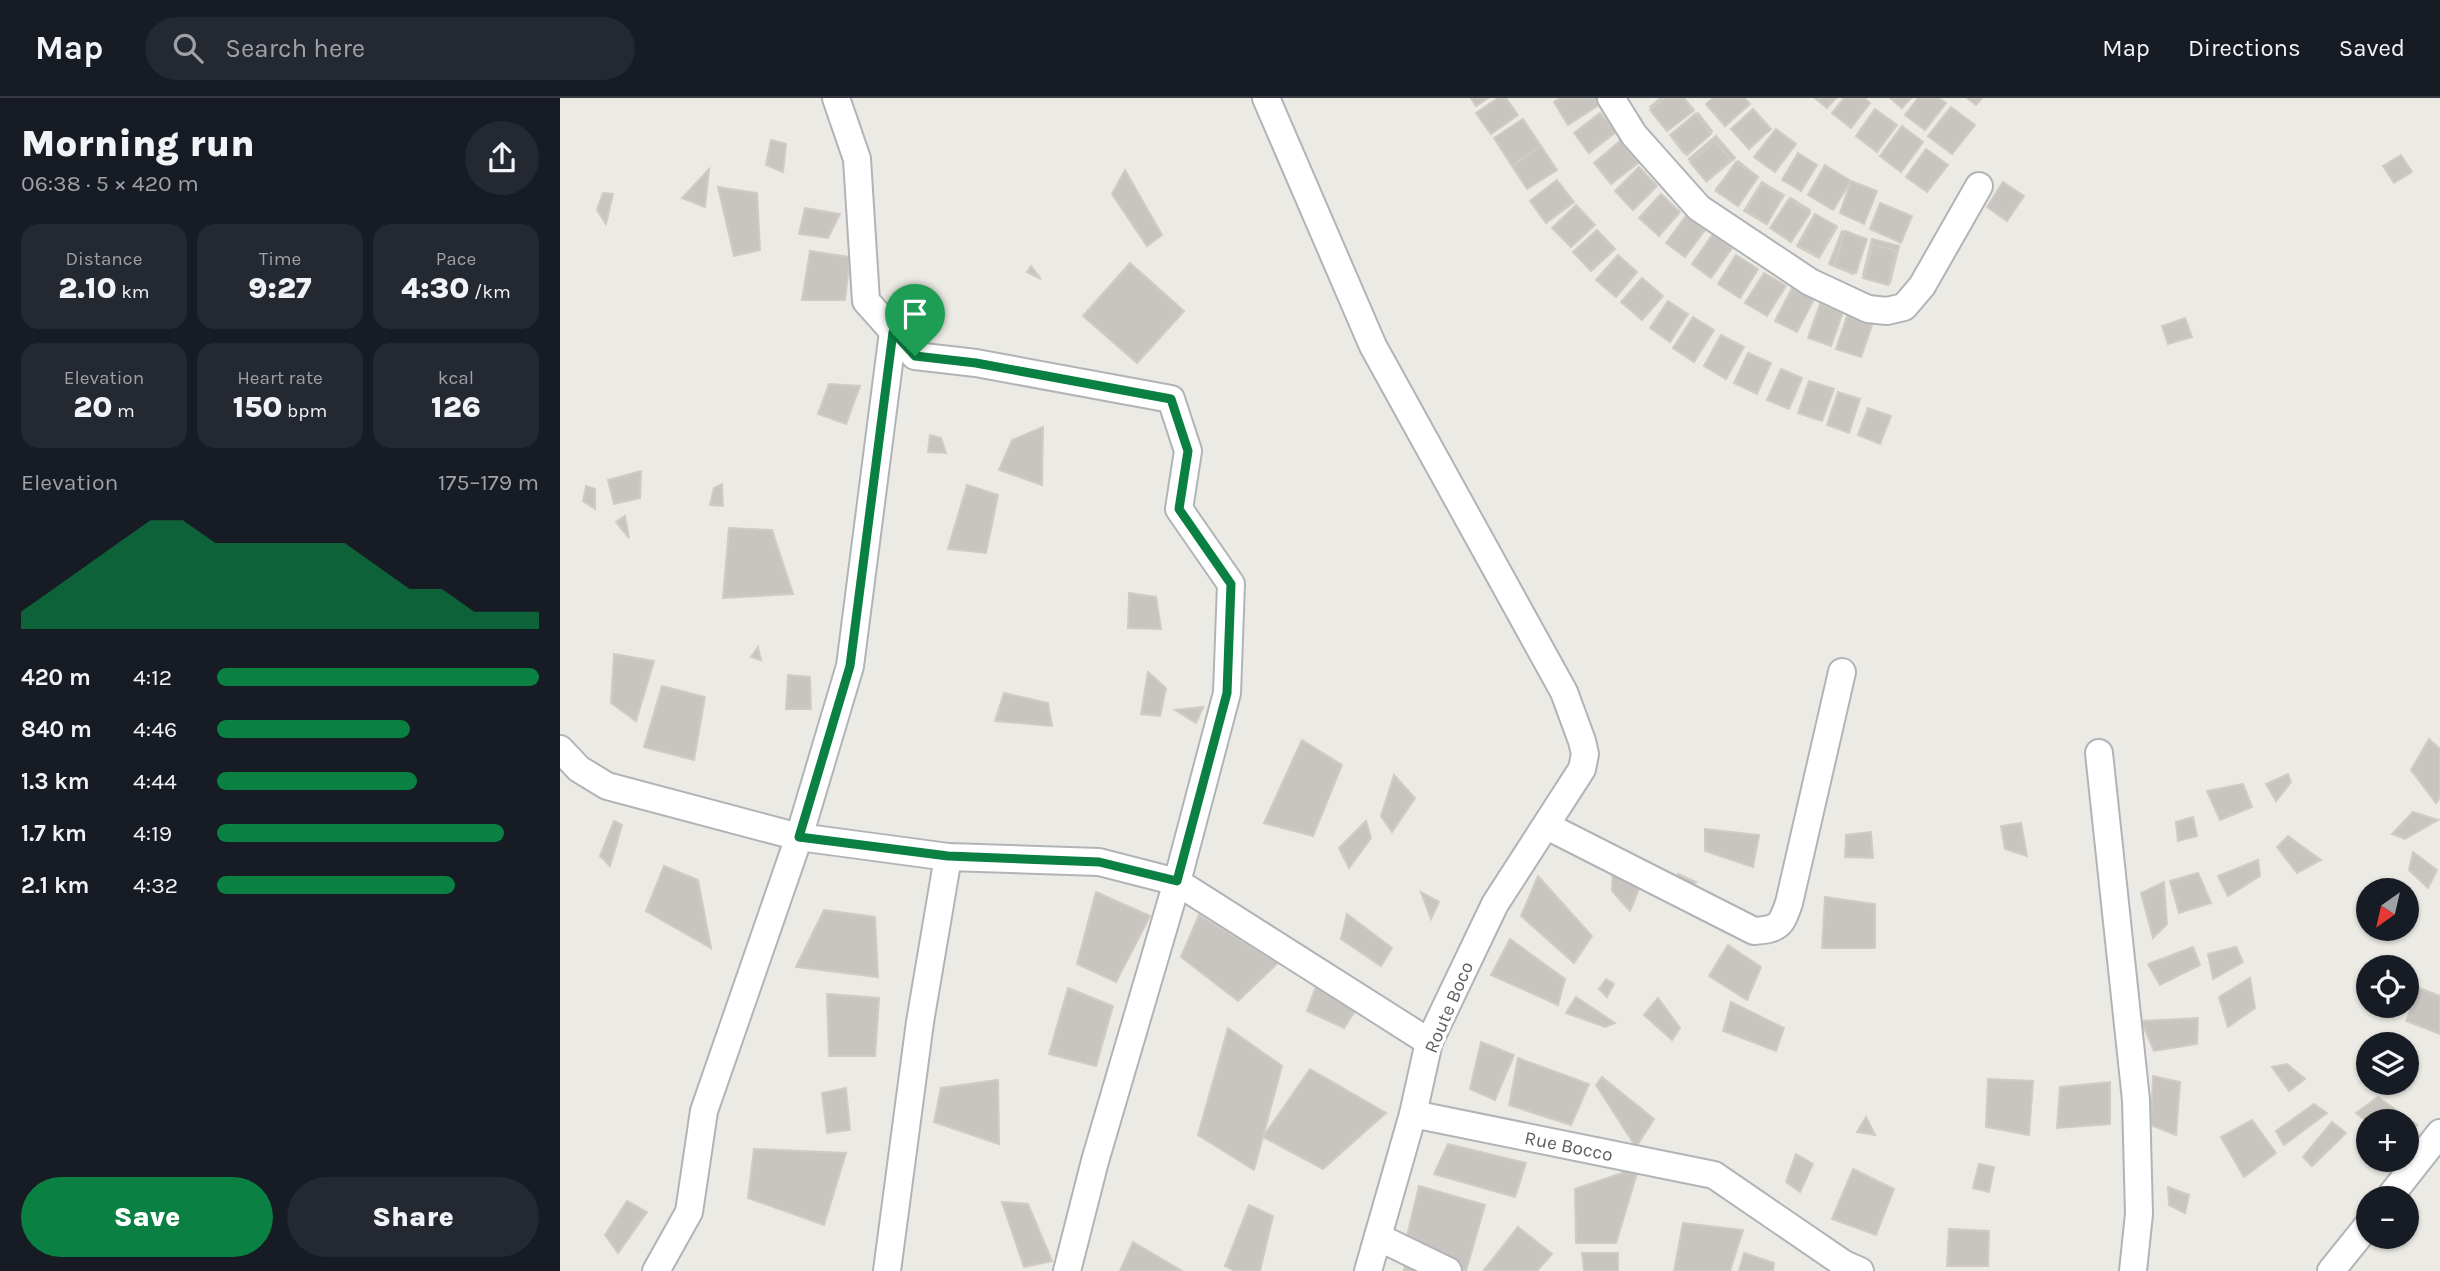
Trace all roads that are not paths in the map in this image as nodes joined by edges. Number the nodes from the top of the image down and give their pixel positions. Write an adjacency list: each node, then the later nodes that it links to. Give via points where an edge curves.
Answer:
1 (836, 98): 5 (street, via 857,159 866,300)
2 (1266, 98): 9 (street, Route Boco, via 1373,346 1564,692 1585,754 1576,783)
3 (1611, 98): 4 (street, via 1634,135 1699,208 1810,282 1868,309 1904,307 1922,286)
4 (1979, 186)
5 (893, 332): 10 (street, via 850,666); 12 (street, via 915,356 1171,399 1188,451 1179,509 1231,584 1227,693)
6 (1842, 672): 9 (street, via 1789,903 1783,921 1773,929 1754,931)
7 (560, 749): 10 (street, via 579,769 607,786)
8 (2099, 753): 25 (street, via 2136,1100 2139,1214)
9 (1547, 825): 13 (street, Route Boco, via 1494,905)
10 (799, 837): 11 (street); 19 (street, via 704,1111 689,1212)
11 (948, 856): 12 (street, via 1099,862); 20 (street, via 920,1022)
12 (1177, 881): 13 (street); 21 (street)
13 (1429, 1042): 14 (street, Route Boco)
14 (1413, 1114): 17 (street); 24 (street, Rue Bocco, via 1714,1175)
15 (2440, 1133): 16 (street)
16 (2398, 1186)
17 (1378, 1237): 22 (street); 23 (street)
18 (2356, 1240): 26 (street)
19 (656, 1271)
20 (887, 1271)
21 (1067, 1271)
22 (1368, 1271)
23 (1448, 1271)
24 (1860, 1271)
25 (2133, 1271)
26 (2331, 1271)

